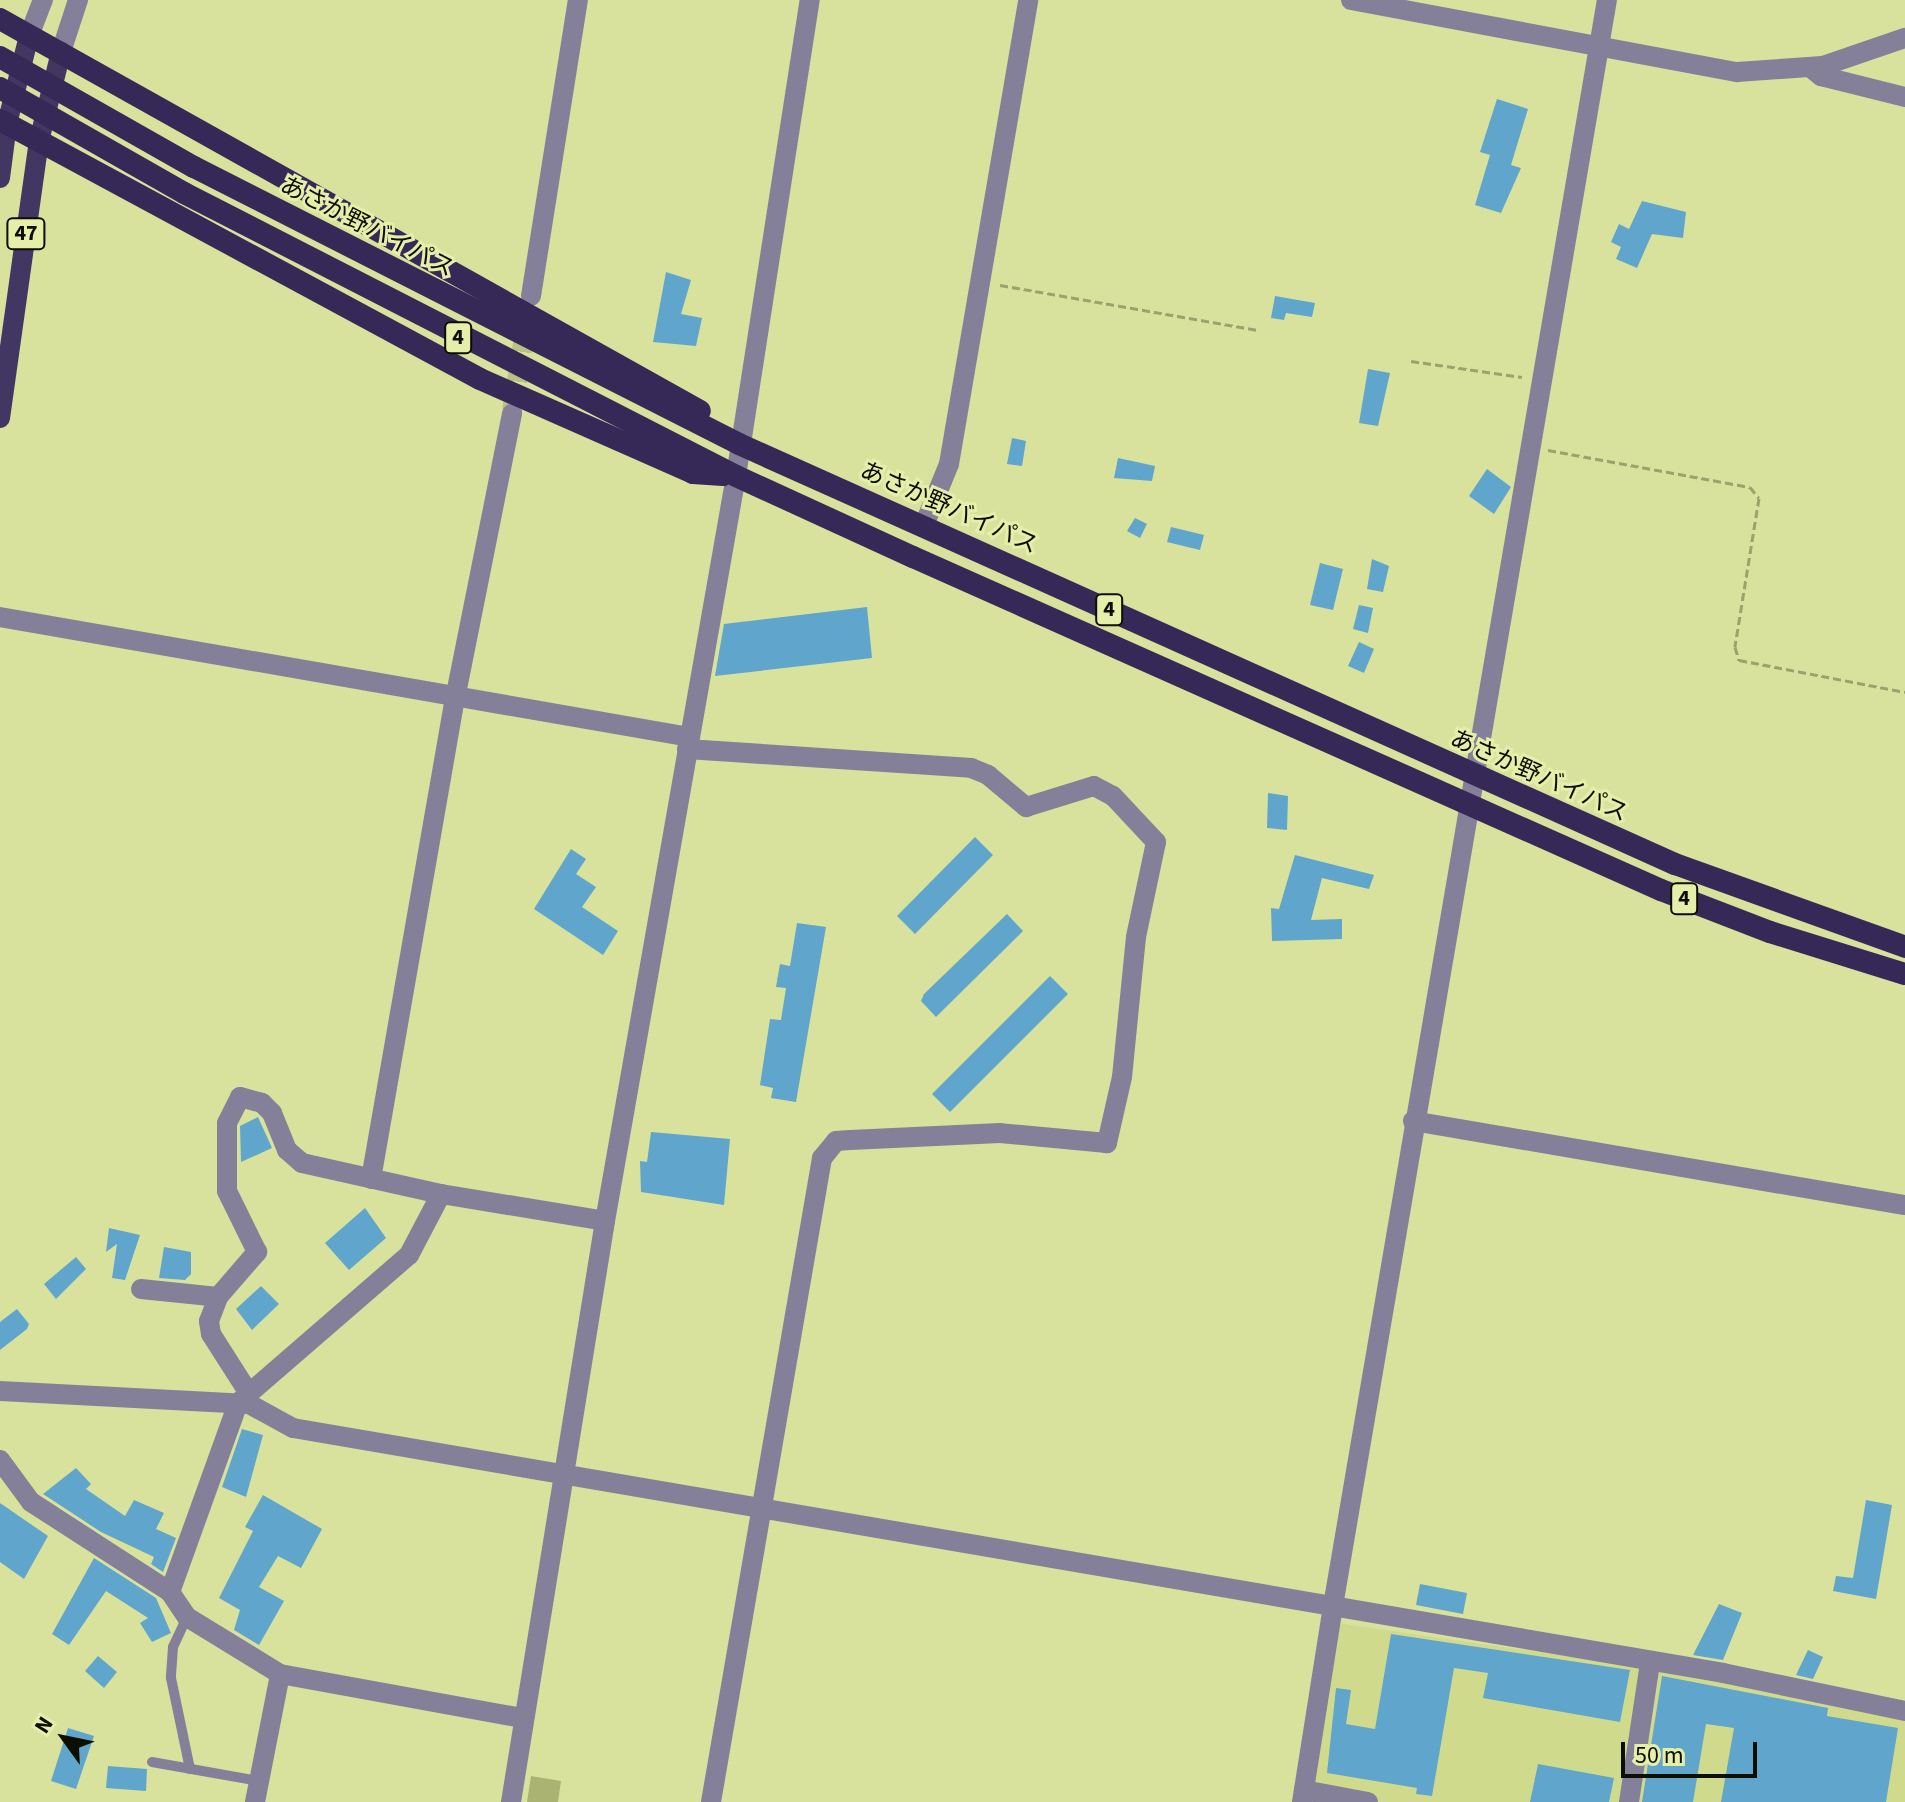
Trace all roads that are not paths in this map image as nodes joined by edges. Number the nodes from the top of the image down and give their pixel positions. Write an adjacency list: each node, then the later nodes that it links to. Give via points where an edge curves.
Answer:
1 (43, 0): 9 (street)
2 (78, 0): 12 (street)
3 (578, 0): 20 (street)
4 (810, 0): 23 (street)
5 (1028, 0): 25 (street, via 949,464)
6 (1351, 0): 11 (street)
7 (1607, 0): 11 (street)
8 (0, 19): 9 (highway)
9 (29, 36): 12 (highway); 17 (main road)
10 (1905, 38): 14 (street)
11 (1599, 46): 14 (street, via 1737,72); 29 (street)
12 (61, 52): 18 (main road, 47); 20 (highway)
13 (0, 57): 23 (highway, あさか野バイパス / 4, bridge, via 194,167)
14 (1811, 68): 16 (street, via 1821,76)
15 (0, 88): 24 (highway, 4, bridge, via 184,193)
16 (1905, 97)
17 (3, 122): 18 (highway); 19 (main road)
18 (39, 141): 22 (main road, 47); 24 (highway, via 480,379 693,473)
19 (0, 178)
20 (531, 306): 23 (highway, 4, via 692,404)
21 (512, 414): 27 (street)
22 (0, 418)
23 (739, 444): 24 (street); 25 (highway, あさか野バイパス / 4)
24 (736, 476): 28 (street); 30 (highway, 4)
25 (925, 523): 29 (highway, あさか野バイパス / 4)
26 (0, 617): 27 (street)
27 (456, 694): 28 (street); 34 (street)
28 (688, 743): 37 (street); 44 (street, via 966,767 988,775 1026,807 1094,786 1113,796 1156,842 1136,937 1122,1077 1107,1143 1000,1133 841,1141 826,1150)
29 (1478, 777): 30 (street); 31 (highway, あさか野バイパス / 4, via 1675,864)
30 (1471, 805): 32 (highway, 4, via 1661,890 1770,932); 33 (street)
31 (1905, 947)
32 (1905, 974)
33 (1413, 1121): 36 (street); 46 (street)
34 (371, 1179): 35 (street); 39 (street, via 297,1160 266,1107 236,1100 227,1123 227,1191 257,1252)
35 (441, 1194): 37 (street); 41 (street, via 409,1255)
36 (1905, 1205)
37 (605, 1221): 43 (street)
38 (141, 1289): 39 (street)
39 (218, 1297): 41 (street, via 211,1334)
40 (0, 1391): 41 (street)
41 (243, 1398): 43 (street, via 293,1428); 45 (street)
42 (0, 1460): 45 (street, via 31,1502)
43 (562, 1473): 44 (street); 51 (street)
44 (762, 1509): 46 (street); 58 (street)
45 (170, 1592): 47 (street)
46 (1333, 1606): 48 (street); 55 (street)
47 (187, 1617): 49 (street); 53 (lane, via 173,1647 171,1678)
48 (1650, 1663): 50 (street); 60 (street)
49 (280, 1674): 51 (street); 54 (street)
50 (1905, 1711)
51 (523, 1718): 57 (street)
52 (152, 1762): 53 (lane)
53 (190, 1769): 54 (lane)
54 (259, 1781): 56 (street)
55 (1303, 1796): 59 (street)
56 (255, 1802)
57 (511, 1802)
58 (711, 1802)
59 (1368, 1802)
60 (1629, 1802)

